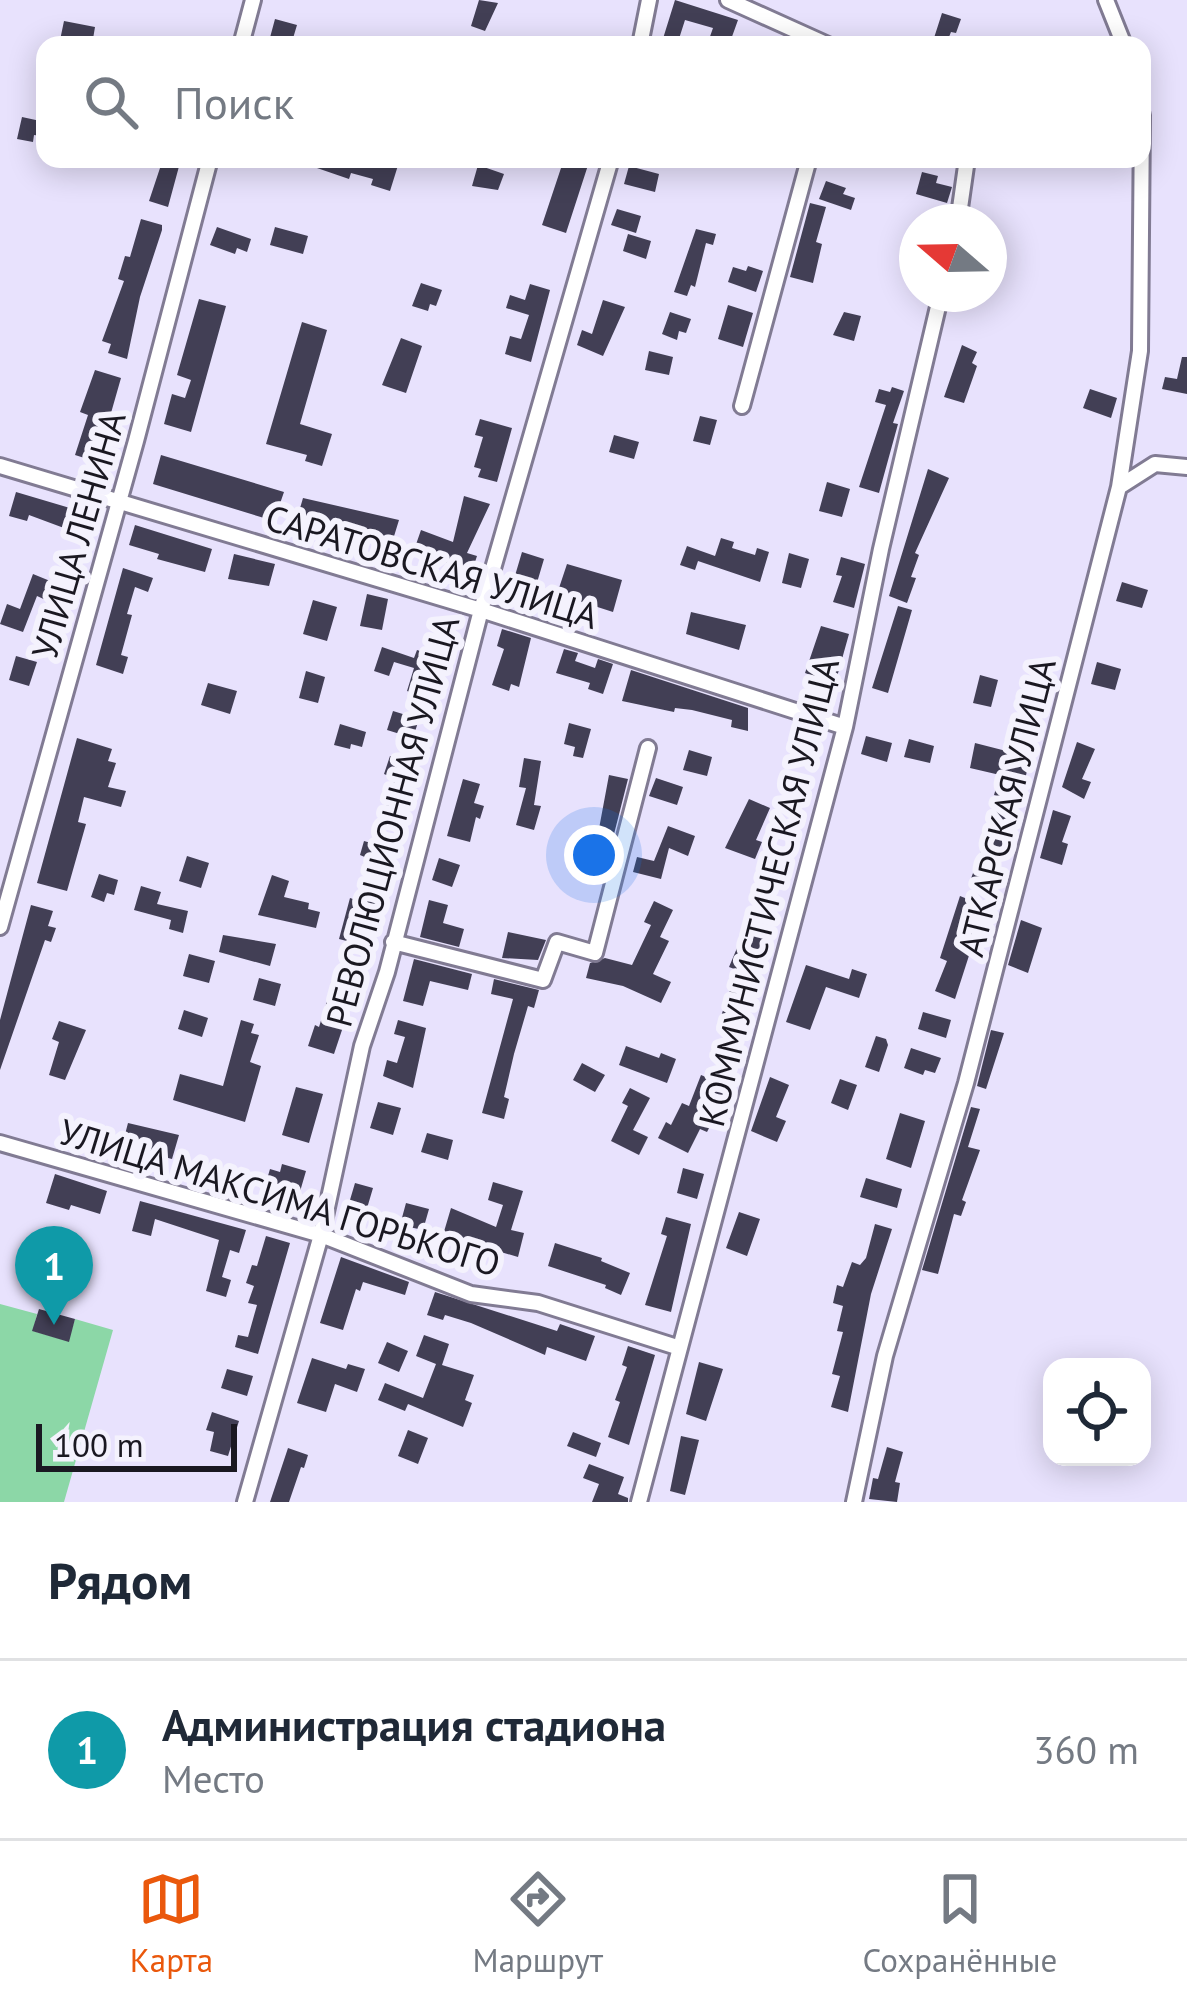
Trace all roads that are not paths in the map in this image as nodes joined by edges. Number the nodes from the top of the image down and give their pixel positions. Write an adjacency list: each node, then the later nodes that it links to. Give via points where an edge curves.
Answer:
1 (253, 0): 5 (street)
2 (649, 0): 6 (street)
3 (728, 0): 7 (street)
4 (1106, 0): 8 (street)
5 (243, 36)
6 (642, 36)
7 (808, 36)
8 (1120, 36)
9 (208, 168): 20 (street, УЛИЦА ЛЕНИНА)
10 (608, 168): 21 (street, РЕВОЛЮЦИОННАЯ УЛИЦА)
11 (806, 168): 16 (street)
12 (966, 168): 14 (street)
13 (1142, 168): 19 (street, АТКАРСКАЯ УЛИЦА, via 1140,351)
14 (961, 204)
15 (937, 312): 22 (street, КОММУНИСТИЧЕСКАЯ УЛИЦА)
16 (742, 406)
17 (0, 466): 20 (street, САРАТОВСКАЯ УЛИЦА)
18 (1187, 467): 19 (street, via 1155,464)
19 (1119, 487): 31 (street, АТКАРСКАЯ УЛИЦА)
20 (118, 504): 21 (street, САРАТОВСКАЯ УЛИЦА); 24 (street, УЛИЦА ЛЕНИНА)
21 (481, 610): 22 (street, САРАТОВСКАЯ УЛИЦА); 25 (street, РЕВОЛЮЦИОННАЯ УЛИЦА)
22 (845, 727): 28 (street, КОММУНИСТИЧЕСКАЯ УЛИЦА)
23 (648, 748): 25 (street, via 595,953 557,941 543,980)
24 (0, 927)
25 (393, 942): 27 (street, РЕВОЛЮЦИОННАЯ УЛИЦА)
26 (0, 1143): 27 (street, УЛИЦА МАКСИМА ГОРЬКОГО)
27 (321, 1235): 28 (street, УЛИЦА МАКСИМА ГОРЬКОГО, via 471,1294 538,1303); 29 (street, РЕВОЛЮЦИОННАЯ УЛИЦА)
28 (680, 1348): 30 (street, КОММУНИСТИЧЕСКАЯ УЛИЦА)
29 (245, 1502)
30 (639, 1502)
31 (854, 1502)

